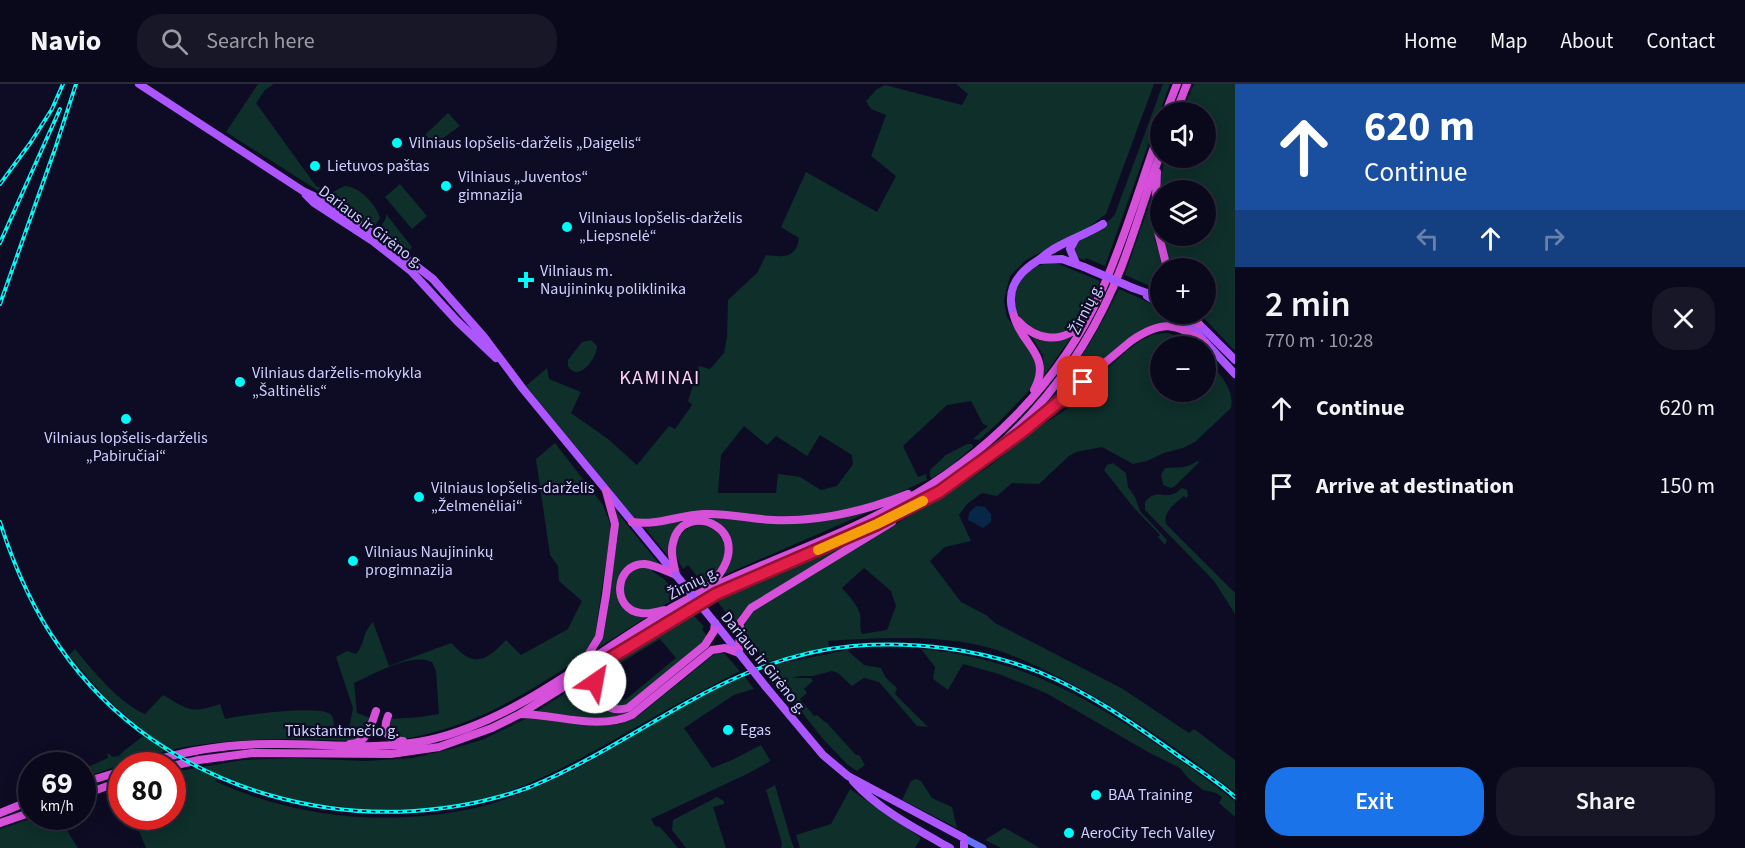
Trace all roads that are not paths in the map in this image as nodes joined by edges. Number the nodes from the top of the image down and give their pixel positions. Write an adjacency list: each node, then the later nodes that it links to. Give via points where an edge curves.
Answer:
1 (139, 84): 29 (main road, Dariaus ir Girėno g., via 371,232 424,272 484,337)
2 (1177, 84): 4 (highway)
3 (1187, 84): 5 (highway)
4 (1170, 102)
5 (1180, 102)
6 (1150, 158): 17 (highway, Žirnių g.)
7 (1155, 168): 27 (highway, Žirnių g., via 1121,268 1095,324 1057,383)
8 (1159, 168): 11 (highway, via 1155,220)
9 (1103, 224): 10 (main road)
10 (1076, 238): 12 (main road); 13 (main road, via 1070,249)
11 (1164, 258)
12 (1038, 261): 13 (main road, via 1056,258); 18 (main road, via 1014,283 1010,299)
13 (1076, 263): 14 (main road, bridge)
14 (1136, 289): 15 (main road); 16 (main road)
15 (1150, 294)
16 (1150, 298)
17 (1091, 312): 18 (highway, via 1069,334 1056,338 1035,335); 26 (highway, Žirnių g., via 1063,360)
18 (1014, 316): 26 (highway, via 1019,331 1036,351 1040,366 1038,383)
19 (1188, 324): 22 (main road)
20 (1199, 324): 24 (main road)
21 (1196, 336): 27 (highway, via 1178,327 1150,329)
22 (1199, 336)
23 (1216, 354): 25 (main road)
24 (1235, 360)
25 (1235, 374)
26 (1025, 404): 28 (highway, Žirnių g., via 983,446)
27 (993, 452): 30 (highway, Žirnių g., via 955,482)
28 (932, 484): 31 (highway, via 884,503 811,519 703,514 650,524); 33 (highway, Žirnių g., via 858,524)
29 (606, 491): 31 (main road, Dariaus ir Girėno g.); 38 (highway, via 615,524 602,628 588,655)
30 (918, 504): 36 (highway, via 751,608 740,624); 37 (highway, Žirnių g., via 716,594)
31 (632, 522): 32 (main road, Dariaus ir Girėno g.)
32 (676, 575): 33 (highway, via 672,549 677,533 697,521 714,524 726,537 728,555 723,570); 34 (highway, via 638,565 624,573 619,585 621,598 634,611); 35 (main road, Dariaus ir Girėno g., bridge)
33 (706, 590): 34 (highway, Žirnių g.)
34 (671, 609): 38 (highway, Žirnių g.)
35 (715, 624): 36 (main road, Dariaus ir Girėno g.); 37 (highway, via 705,645 628,708 609,708 596,693 596,676)
36 (739, 653): 40 (highway, via 724,648 712,650 639,711 617,721 598,723); 46 (main road, Dariaus ir Girėno g., bridge, via 823,755)
37 (607, 660): 40 (highway, Žirnių g.)
38 (567, 675): 42 (highway, Tūkstantmečio g., via 487,721)
39 (376, 711): 43 (highway, via 363,740)
40 (520, 714): 45 (highway, Tūkstantmečio g., via 465,739 414,752 252,753)
41 (388, 716): 42 (highway, via 385,730 393,740)
42 (431, 740): 43 (highway, Tūkstantmečio g., via 391,746)
43 (330, 746): 44 (highway, Tūkstantmečio g., via 228,746)
44 (186, 753)
45 (186, 763)
46 (848, 776): 53 (main road, Dariaus ir Girėno g.); 54 (main road, via 864,794)
47 (18, 803): 48 (highway)
48 (0, 806)
49 (18, 806): 50 (highway)
50 (0, 813)
51 (18, 817): 52 (highway)
52 (0, 823)
53 (963, 838): 55 (main road); 56 (main road, Dariaus ir Girėno g.)
54 (950, 848)
55 (964, 848)
56 (983, 848)

